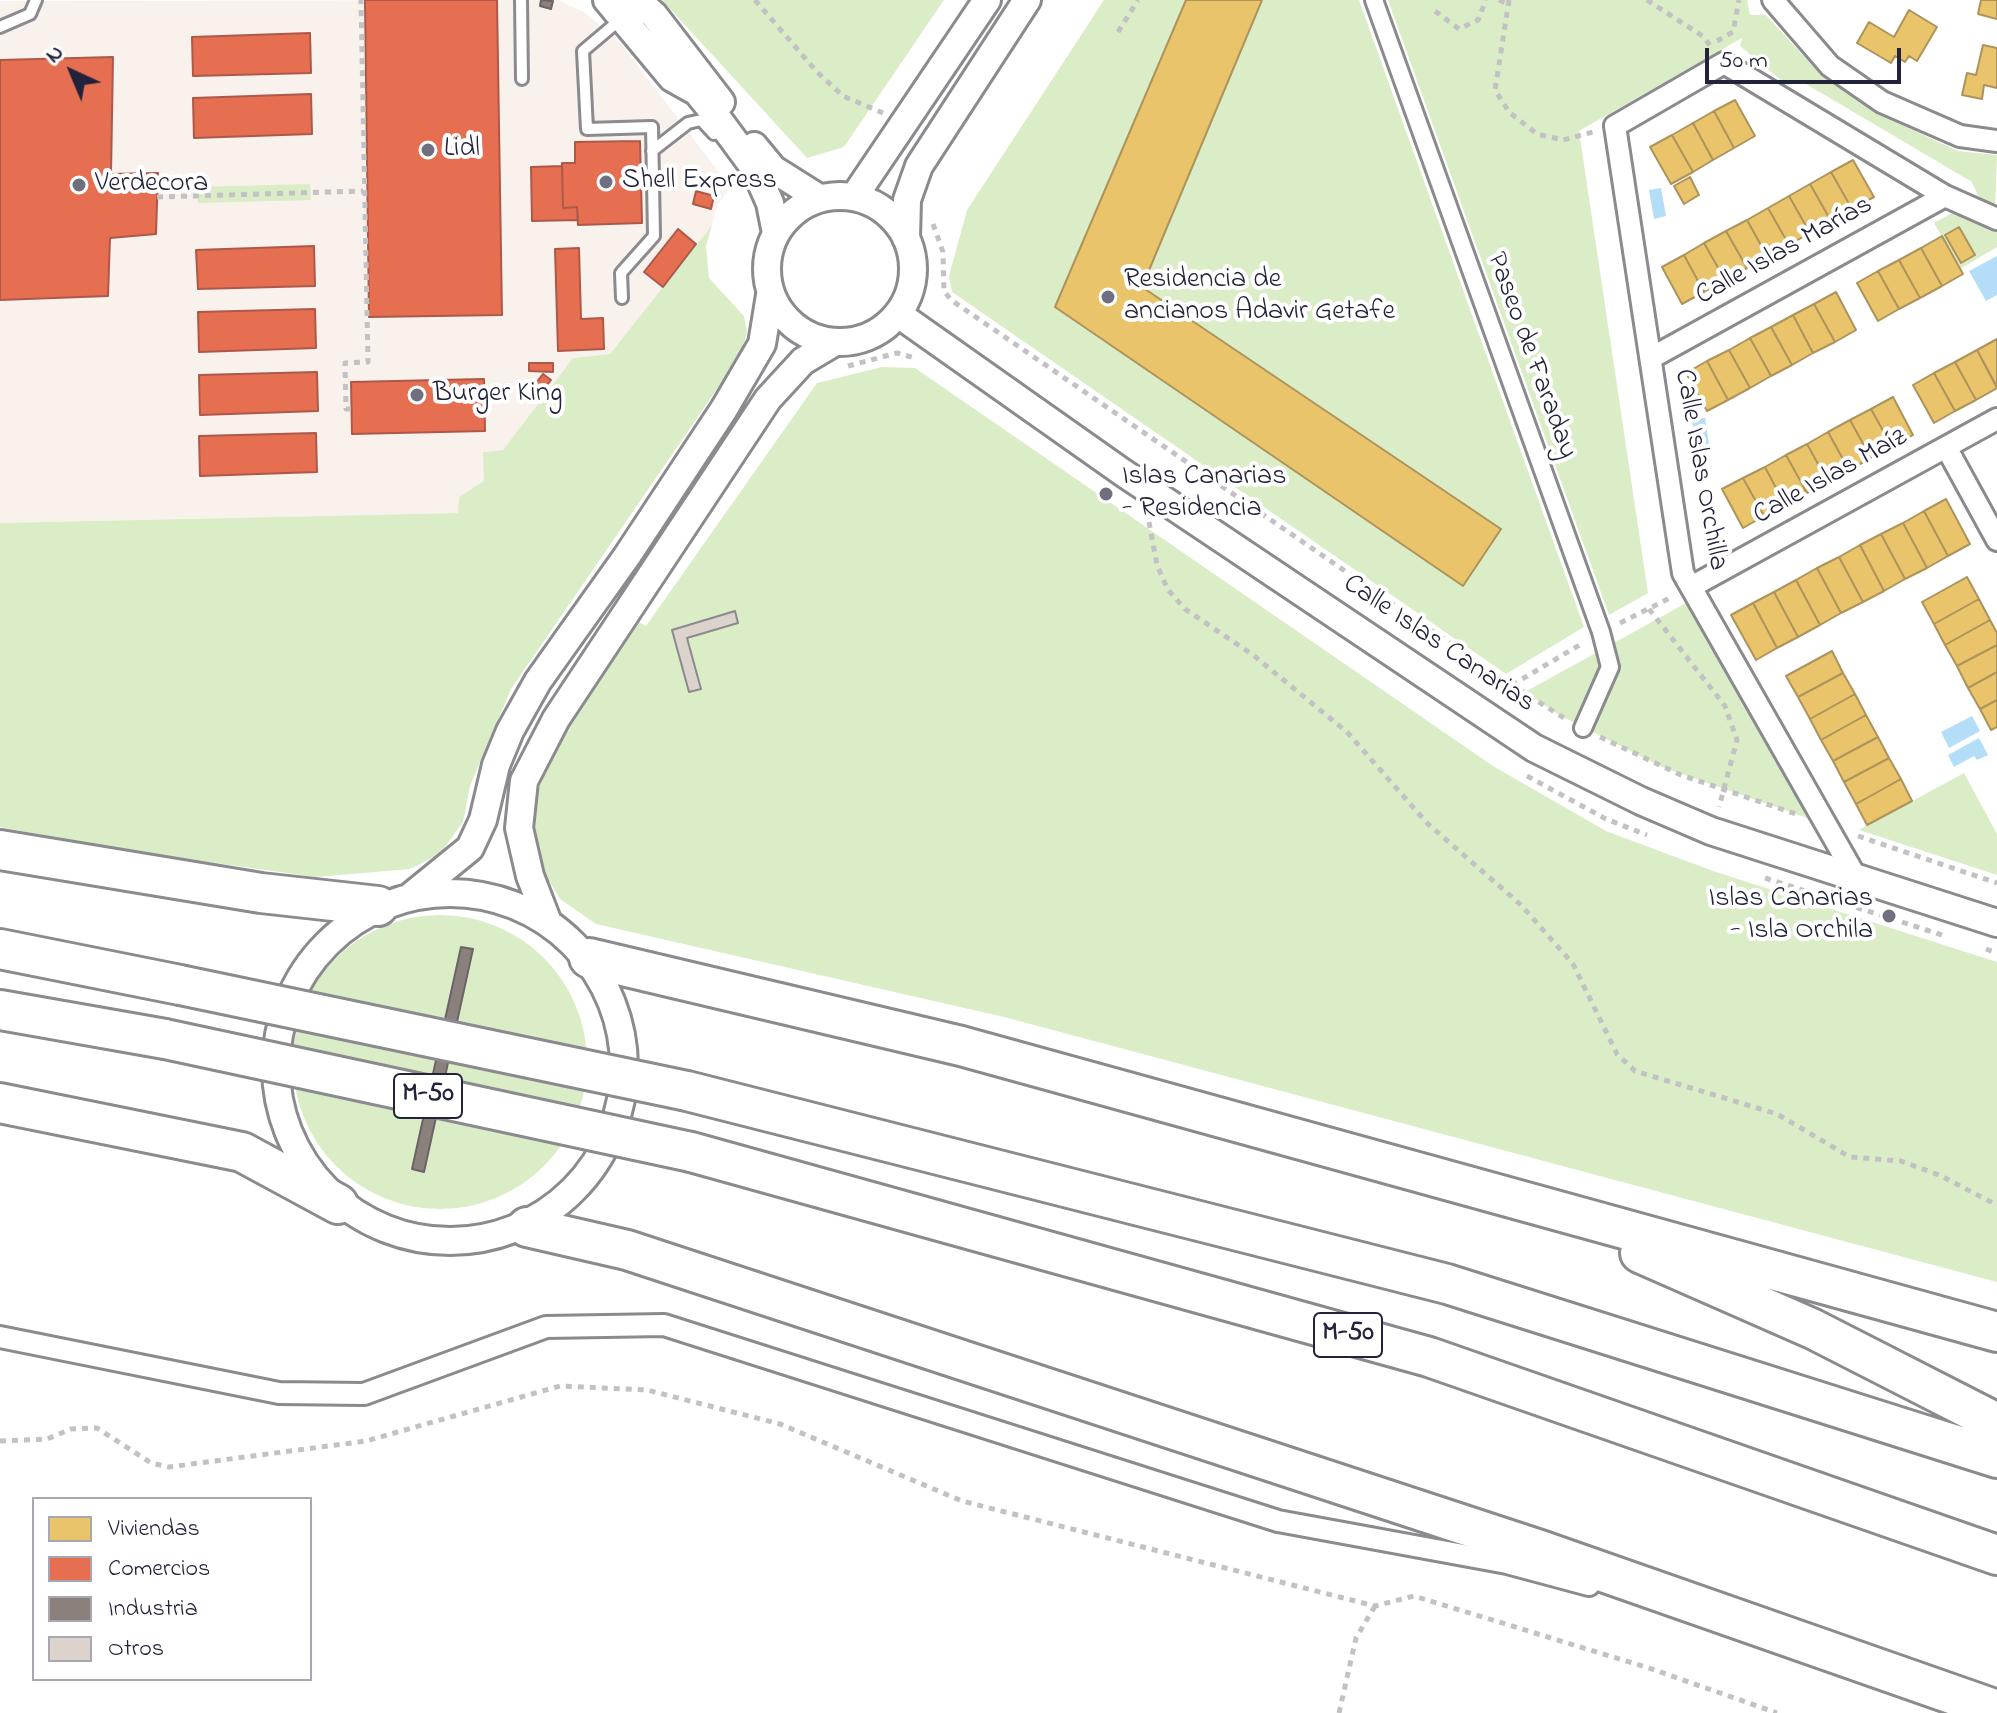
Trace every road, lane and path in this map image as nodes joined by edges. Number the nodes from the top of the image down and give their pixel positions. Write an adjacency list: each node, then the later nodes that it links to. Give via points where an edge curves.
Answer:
1 (36, 0): 17 (lane, via 30,14)
2 (361, 0): 26 (path)
3 (521, 0): 21 (lane)
4 (755, 0): 22 (path, via 843,96)
5 (987, 0): 22 (street)
6 (1027, 0): 33 (street, via 919,166 907,200)
7 (1138, 0): 18 (path)
8 (1374, 0): 48 (street, Paseo de Faraday, via 1601,632 1610,667)
9 (1486, 0): 16 (path, via 1478,20 1459,29)
10 (1499, 0): 14 (path)
11 (1647, 0): 19 (path)
12 (1739, 0): 19 (path, via 1733,32)
13 (1773, 0): 24 (street, via 1830,66 1882,102 1960,136)
14 (1508, 2): 23 (path, via 1495,90 1509,112 1537,134 1563,140)
15 (623, 6): 25 (lane, via 583,51 587,129 652,127); 30 (street, via 654,15 773,169); 34 (street, via 672,78 697,92 755,169 770,203)
16 (1435, 11)
17 (0, 27)
18 (1118, 32)
19 (1709, 45): 20 (path)
20 (1724, 63): 23 (street); 27 (street)
21 (522, 79)
22 (903, 126): 29 (street)
23 (1615, 126): 39 (street, Calle Islas Orchilla)
24 (1997, 141)
25 (652, 151): 34 (lane, via 688,123 701,120 753,189); 36 (lane, via 654,236 621,273)
26 (363, 191): 28 (path); 41 (path, via 368,362 345,363 346,409)
27 (1945, 196): 32 (street); 39 (street, Calle Islas Marías)
28 (157, 197)
29 (854, 197): 30 (street); 33 (street, via 894,219)
30 (819, 198): 34 (street, via 780,226)
31 (930, 218): 48 (path, via 943,252 944,291 951,300 1489,670)
32 (1997, 219)
33 (906, 238): 37 (street, via 912,277)
34 (773, 240): 35 (street, via 766,272)
35 (770, 295): 38 (street, via 781,314); 58 (street, via 762,344 724,409 538,681 510,731 470,848)
36 (622, 298)
37 (898, 314): 38 (street); 52 (street, Calle Islas Canarias, via 1122,472 1534,748)
38 (835, 356): 40 (path, via 897,353); 59 (street, via 803,361 768,399 556,719 524,781 519,828)
39 (1651, 358): 46 (street, Calle Islas Orchilla, via 1683,573)
40 (921, 360)
41 (351, 409)
42 (1997, 419): 43 (street, Calle Islas Maíz)
43 (1946, 447): 45 (street); 46 (street, Calle Islas Maíz)
44 (1161, 529): 70 (path, via 1148,521 1168,590 1185,609 1253,655 1347,732 1416,812 1521,905 1573,964 1617,1054 1635,1071 1777,1114 1850,1157 1901,1161)
45 (1997, 540)
46 (1691, 587): 51 (street, Calle Islas Orchilla)
47 (1649, 609): 50 (path, via 1725,706 1737,740)
48 (1583, 728): 50 (path, via 1671,771)
49 (1517, 769): 53 (path, via 1606,819)
50 (1726, 790): 51 (path); 52 (path)
51 (1826, 825): 56 (street, Calle Islas Orchilla); 57 (path)
52 (1711, 831): 56 (street, Calle Islas Canarias)
53 (1661, 840)
54 (0, 850): 58 (highway, via 261,893)
55 (1760, 876): 61 (path)
56 (1857, 879): 60 (street, Calle Islas Canarias)
57 (1997, 883)
58 (394, 901): 59 (street, via 455,892 501,899); 69 (street, via 326,944 293,991 276,1045 280,1112 299,1157)
59 (547, 920): 65 (street)
60 (1997, 923)
61 (1950, 938)
62 (1980, 947): 64 (path)
63 (0, 949): 76 (highway, M-50, bridge, via 687,1091 1447,1284)
64 (1997, 953)
65 (589, 958): 68 (highway, via 961,1046); 71 (street, via 623,1030 621,1113 593,1172)
66 (0, 1010): 77 (highway, M-50, bridge, via 165,1039 691,1152 1429,1357)
67 (0, 1103): 69 (highway, via 242,1152)
68 (1471, 1185): 72 (highway); 74 (highway, via 1813,1329)
69 (338, 1204): 71 (street, via 398,1236 468,1243)
70 (1997, 1205)
71 (527, 1227): 78 (highway, via 627,1250)
72 (1997, 1332)
73 (0, 1337): 78 (street, via 279,1393 364,1394 546,1327 664,1325 1278,1521 1507,1563 1625,1595)
74 (1997, 1423)
75 (0, 1441): 79 (path, via 47,1439 71,1429 97,1428 151,1463 169,1467 366,1441 560,1386 647,1390 780,1424 962,1501)
76 (1997, 1458)
77 (1997, 1555)
78 (1695, 1604): 80 (highway)
79 (1375, 1606): 81 (path, via 1356,1638); 82 (path, via 1414,1596)
80 (1997, 1710)
81 (1339, 1713)
82 (1777, 1713)

